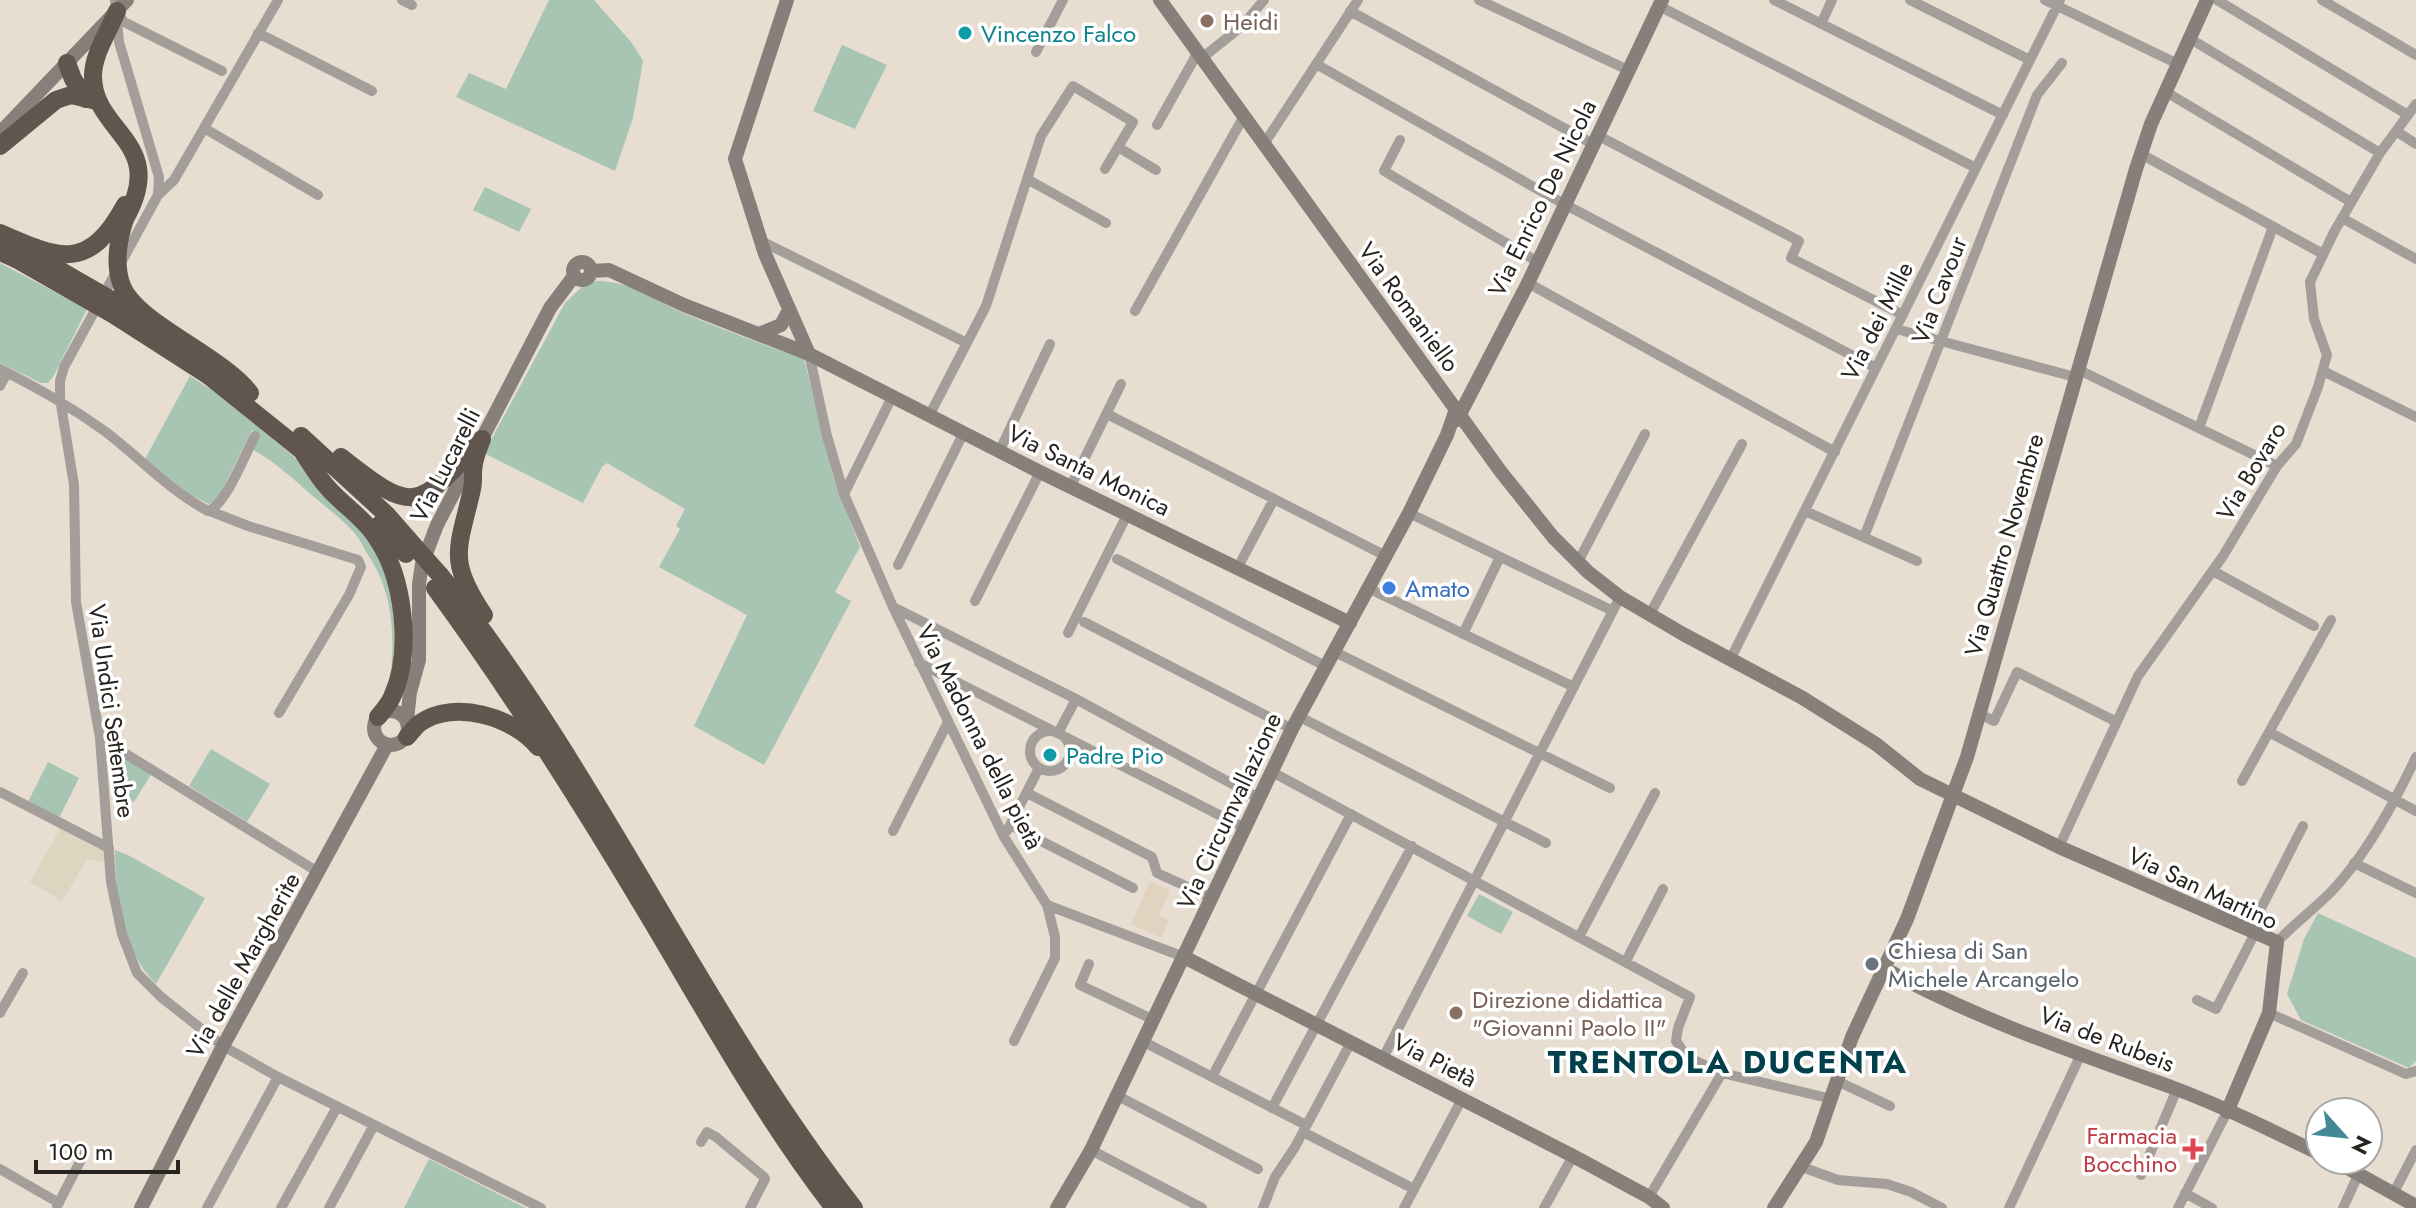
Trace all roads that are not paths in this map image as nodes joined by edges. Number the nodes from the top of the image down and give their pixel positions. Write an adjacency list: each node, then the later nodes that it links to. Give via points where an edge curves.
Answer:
1 (278, 0): 19 (street, Via Undici Settembre)
2 (787, 0): 63 (street, via 735,159)
3 (1063, 0): 21 (street)
4 (1160, 0): 22 (street, Via Romaniello)
5 (1264, 0): 22 (street, via 1242,26)
6 (1358, 0): 17 (street)
7 (1479, 0): 29 (street)
8 (1774, 0): 18 (street)
9 (1832, 0): 18 (street)
10 (1910, 0): 24 (street)
11 (2045, 0): 15 (street)
12 (2208, 0): 20 (street, Via Quattro Novembre); 36 (street)
13 (2322, 0): 23 (street)
14 (1660, 3): 29 (street, Via Enrico De Nicola); 50 (street)
15 (2059, 3): 24 (street, Via dei Mille); 28 (street)
16 (120, 4): 25 (street); 30 (street, via 124,22); 33 (highway, via 96,59); 54 (street, via 119,42 159,177)
17 (1350, 11): 27 (street); 43 (street)
18 (1821, 24): 35 (street)
19 (258, 33): 31 (street); 39 (street, Via Undici Settembre)
20 (2189, 38): 28 (street, Via Quattro Novembre); 48 (street)
21 (1036, 52)
22 (1200, 55): 37 (street, Via Romaniello); 38 (street)
23 (2416, 55)
24 (2030, 60): 35 (street, Via dei Mille)
25 (67, 63): 33 (highway, via 80,71); 41 (street)
26 (2062, 63): 74 (street, Via Cavour, via 2037,95)
27 (1316, 64): 44 (street); 57 (street)
28 (2178, 64): 32 (street, Via Quattro Novembre)
29 (1628, 70): 43 (street, Via Enrico De Nicola)
30 (222, 71)
31 (372, 91)
32 (2166, 92): 49 (street, Via Quattro Novembre); 56 (street)
33 (93, 97): 46 (highway, via 56,100); 60 (highway, via 127,140 137,164 134,202)
34 (2416, 104): 36 (street, Via Bovaro)
35 (2003, 115): 50 (street, Via dei Mille)
36 (2408, 115): 40 (street, Via Bovaro)
37 (1244, 116): 44 (street, Via Romaniello); 70 (street)
38 (1157, 125)
39 (204, 128): 54 (street, Via Undici Settembre, via 174,180); 55 (street)
40 (2396, 131): 45 (street); 48 (street, Via Bovaro)
41 (0, 133)
42 (1400, 140): 67 (street, via 1384,171)
43 (1595, 140): 57 (street, Via Enrico De Nicola); 71 (street, via 1799,241 1791,258)
44 (1264, 144): 91 (street, Via Romaniello)
45 (2416, 144)
46 (0, 146)
47 (1118, 147): 51 (street); 52 (street); 53 (street, via 1133,122 1073,86 1041,136)
48 (2380, 153): 56 (street, Via Bovaro)
49 (2141, 154): 61 (street); 82 (street, Via Quattro Novembre)
50 (1976, 168): 71 (street, Via dei Mille)
51 (1105, 169)
52 (1156, 170)
53 (1027, 179): 59 (street); 75 (street, via 986,306)
54 (158, 195): 87 (street, Via Undici Settembre, via 64,367)
55 (318, 195)
56 (2351, 202): 58 (street, Via Bovaro)
57 (1564, 204): 67 (street, Via Enrico De Nicola); 78 (street)
58 (2342, 218): 65 (street, Via Bovaro); 66 (street)
59 (1106, 223)
60 (118, 224): 62 (highway, via 97,245 61,255); 85 (highway, bridge, via 122,287 136,307 218,363)
61 (2273, 227): 65 (street); 93 (street)
62 (0, 236): 79 (highway, bridge, via 99,291)
63 (761, 241): 69 (street); 75 (street)
64 (0, 252): 79 (highway, bridge)
65 (2323, 254): 81 (street, Via Bovaro, via 2310,282 2314,319 2327,355)
66 (2416, 259)
67 (1538, 262): 68 (street, Via Enrico De Nicola)
68 (1528, 283): 91 (street, Via Enrico De Nicola); 101 (street)
69 (789, 310): 73 (street, via 781,325); 77 (street)
70 (1135, 311)
71 (1903, 315): 72 (street, Via dei Mille)
72 (1896, 329): 74 (street); 78 (street, Via dei Mille)
73 (759, 334): 77 (street, Via Lucarelli); 97 (street, Via Lucarelli, via 609,270 592,271 585,280 574,276 550,308)
74 (1941, 341): 82 (street); 111 (street, Via Cavour)
75 (967, 343): 89 (street)
76 (1050, 344): 100 (street)
77 (809, 354): 86 (street, Via Santa Monica); 105 (street, Via Madonna della pietà)
78 (1876, 368): 101 (street, Via dei Mille)
79 (212, 370): 85 (highway); 99 (highway)
80 (4, 371): 84 (street); 87 (street)
81 (2323, 371): 90 (street); 102 (street, Via Bovaro, via 2296,444)
82 (2076, 373): 93 (street); 143 (street, Via Quattro Novembre)
83 (1121, 384): 88 (street)
84 (0, 386)
85 (250, 393): 92 (highway)
86 (892, 397): 89 (street, Via Santa Monica); 105 (street)
87 (60, 399): 107 (street, via 165,484); 151 (street, Via Undici Settembre, via 74,485 76,602)
88 (1107, 414): 104 (street); 106 (street)
89 (929, 416): 94 (street, Via Santa Monica)
90 (2416, 417)
91 (1457, 423): 110 (street, Via Circumvallazione); 117 (street, Via Romaniello)
92 (293, 428): 97 (highway, via 309,432 376,484 404,498 433,490); 112 (highway, via 387,515)
93 (2199, 428): 102 (street)
94 (964, 432): 100 (street, Via Santa Monica); 118 (street)
95 (1645, 434): 117 (street)
96 (255, 436): 107 (street, via 223,499)
97 (482, 439): 139 (highway, via 458,540 460,569 520,666); 140 (street, Via Lucarelli, via 422,564 419,660)
98 (1742, 444): 127 (street)
99 (300, 448): 112 (highway); 144 (highway, via 327,487 374,533 392,562 403,640)
100 (1000, 450): 103 (street, Via Santa Monica)
101 (1835, 452): 108 (street, Via dei Mille)
102 (2277, 466): 120 (street, Via Bovaro)
103 (1040, 472): 104 (street, Via Santa Monica); 124 (street)
104 (1071, 486): 109 (street, Via Santa Monica)
105 (844, 494): 125 (street, Via Madonna della pietà)
106 (1274, 499): 113 (street); 119 (street)
107 (210, 511): 142 (street, via 358,560 361,567)
108 (1805, 511): 111 (street); 135 (street, Via dei Mille)
109 (1128, 513): 119 (street, Via Santa Monica); 132 (street)
110 (1409, 513): 113 (street, Via Circumvallazione); 114 (street)
111 (1864, 537): 116 (street)
112 (407, 547): 121 (highway, bridge)
113 (1386, 556): 122 (street, Via Circumvallazione)
114 (1500, 557): 126 (street); 133 (street)
115 (1117, 559): 137 (street)
116 (1917, 561)
117 (1578, 562): 123 (street, Via Romaniello)
118 (898, 565)
119 (1237, 569): 130 (street, Via Santa Monica)
120 (2213, 571): 131 (street); 147 (street, Via Bovaro, via 2138,676)
121 (438, 582): 139 (highway, via 477,622); 174 (highway)
122 (1368, 588): 130 (street, Via Circumvallazione); 133 (street)
123 (1620, 597): 126 (street); 127 (street, Via Romaniello)
124 (975, 601)
125 (893, 607): 136 (street, Via Madonna della pietà); 141 (street)
126 (1613, 611): 138 (street)
127 (1650, 614): 135 (street, Via Romaniello)
128 (2331, 620): 149 (street)
129 (1084, 622): 146 (street)
130 (1350, 623): 134 (street, Via Circumvallazione)
131 (2314, 626)
132 (1068, 633)
133 (1463, 634): 138 (street)
134 (1333, 651): 137 (street, Via Circumvallazione); 153 (street)
135 (1730, 660): 162 (street, Via Romaniello, via 1801,697)
136 (919, 663): 145 (street, Via Madonna della pietà); 150 (street)
137 (1325, 666): 146 (street, Via Circumvallazione)
138 (1574, 687): 153 (street)
139 (523, 689): 205 (highway, via 597,803)
140 (410, 692): 144 (street, Via Lucarelli); 148 (street, Via Lucarelli)
141 (1076, 699): 150 (street); 163 (street)
142 (279, 713)
143 (1978, 713): 147 (street, via 1994,721 2017,672); 162 (street, Via Quattro Novembre)
144 (386, 714): 148 (street); 152 (street, via 374,733)
145 (948, 722): 171 (street); 172 (street, Via Madonna della pietà)
146 (1295, 722): 156 (street, Via Circumvallazione); 167 (street)
147 (2117, 722): 176 (street, Via Bovaro)
148 (407, 729): 152 (street, via 398,745); 174 (highway, via 439,715 463,713 513,726 536,743)
149 (2269, 732): 157 (street); 164 (street)
150 (1058, 733): 155 (street, via 1045,732 1034,739 1030,752); 155 (street, via 1067,742 1067,761 1052,771); 170 (street)
151 (100, 738): 177 (street, Via Undici Settembre); 179 (street)
152 (387, 745): 179 (street, Via delle Margherite)
153 (1539, 754): 158 (street); 167 (street)
154 (2416, 757): 164 (street)
155 (1039, 768): 160 (street)
156 (1272, 772): 163 (street, Via Circumvallazione); 166 (street)
157 (2242, 781)
158 (1610, 788)
159 (0, 792): 177 (street)
160 (1027, 793): 168 (street); 184 (street, via 1152,857 1157,873)
161 (1655, 793): 187 (street)
162 (1953, 796): 176 (street, Via San Martino); 192 (street, Via Quattro Novembre)
163 (1260, 799): 170 (street, Via Circumvallazione)
164 (2396, 799): 165 (street); 178 (street)
165 (2416, 811)
166 (1351, 814): 175 (street); 194 (street)
167 (1504, 821): 173 (street); 180 (street)
168 (1010, 825): 172 (street); 181 (street)
169 (2303, 826): 186 (street)
170 (1245, 828): 184 (street, Via Circumvallazione)
171 (893, 831)
172 (1004, 837): 185 (street, Via Madonna della pietà)
173 (1546, 843)
174 (605, 845): 205 (highway)
175 (1412, 846): 180 (street); 199 (street)
176 (2059, 847): 186 (street, Via San Martino)
177 (109, 848): 203 (street, Via Undici Settembre, via 122,934 137,973)
178 (2354, 863): 183 (street); 188 (street)
179 (318, 872): 203 (street, Via delle Margherite)
180 (1474, 881): 187 (street); 206 (street)
181 (1133, 888)
182 (1663, 889): 190 (street)
183 (2416, 893)
184 (1212, 898): 189 (street, Via Circumvallazione)
185 (1047, 905): 189 (street); 200 (street, via 1055,958)
186 (2252, 932): 188 (street, Via San Martino); 195 (street, via 2216,1009)
187 (1579, 937): 190 (street)
188 (2277, 942): 197 (street, Via San Martino)
189 (1184, 957): 194 (street, Via Pietà); 198 (street, Via Circumvallazione)
190 (1626, 961): 208 (street, via 1690,997 1677,1042 1687,1057)
191 (1089, 964): 198 (street, via 1080,985)
192 (1885, 969): 204 (street, Via de Rubeis); 211 (street, Via Quattro Novembre)
193 (23, 973): 196 (street)
194 (1255, 993): 199 (street, Via Pietà); 210 (street)
195 (2197, 1000)
196 (0, 1013)
197 (2269, 1013): 207 (street, via 2406,1074); 219 (street, Via San Martino)
198 (1154, 1020): 201 (street, Via Circumvallazione)
199 (1319, 1025): 202 (street, Via Pietà); 218 (street)
200 (1014, 1041)
201 (1144, 1042): 210 (street); 213 (street, Via Circumvallazione)
202 (1351, 1042): 206 (street, Via Pietà); 221 (street)
203 (223, 1046): 209 (street, Via Undici Settembre); 242 (street, Via delle Margherite)
204 (2081, 1054): 212 (street, Via de Rubeis); 241 (street)
205 (740, 1057): 248 (highway, via 808,1175); 249 (highway)
206 (1383, 1058): 214 (street, Via Pietà)
207 (2416, 1071)
208 (1722, 1073): 215 (street); 237 (street)
209 (278, 1077): 217 (street, Via Undici Settembre); 243 (street)
210 (1212, 1077): 218 (street)
211 (1837, 1081): 215 (street, Via Quattro Novembre); 216 (street)
212 (2177, 1089): 219 (street, Via de Rubeis); 231 (street)
213 (1118, 1096): 224 (street, Via Circumvallazione); 230 (street)
214 (1462, 1099): 227 (street, Via Pietà); 234 (street)
215 (1832, 1099): 228 (street, Via Quattro Novembre)
216 (1890, 1106)
217 (337, 1107): 220 (street, Via Undici Settembre); 244 (street)
218 (1272, 1108): 221 (street)
219 (2227, 1112): 223 (street, Via de Rubeis); 235 (street)
220 (374, 1125): 245 (street); 246 (street, Via Undici Settembre)
221 (1304, 1129): 234 (street); 251 (street)
222 (701, 1142): 247 (street, via 707,1132 764,1177)
223 (2304, 1147)
224 (1091, 1150): 240 (street, Via Circumvallazione); 250 (street)
225 (2416, 1150): 236 (street)
226 (84, 1154): 238 (street)
227 (1573, 1156): 237 (street, Via Pietà); 253 (street)
228 (1802, 1167): 255 (street, Via Quattro Novembre); 256 (street, via 1838,1180 1887,1184)
229 (0, 1169): 238 (street)
230 (1258, 1169)
231 (2141, 1175)
232 (2358, 1176): 259 (street)
233 (2364, 1176): 236 (street)
234 (1414, 1189): 252 (street)
235 (2185, 1193): 257 (street); 258 (street)
236 (2393, 1194): 239 (street)
237 (1649, 1197): 254 (street, Via Pietà)
238 (57, 1206)
239 (2416, 1206)
240 (1061, 1207)
241 (2013, 1207)
242 (141, 1208)
243 (207, 1208)
244 (281, 1208)
245 (329, 1208)
246 (541, 1208)
247 (750, 1208)
248 (834, 1208)
249 (854, 1208)
250 (1202, 1208)
251 (1263, 1208)
252 (1404, 1208)
253 (1544, 1208)
254 (1663, 1208)
255 (1774, 1208)
256 (1942, 1208)
257 (2178, 1208)
258 (2212, 1208)
259 (2343, 1208)

